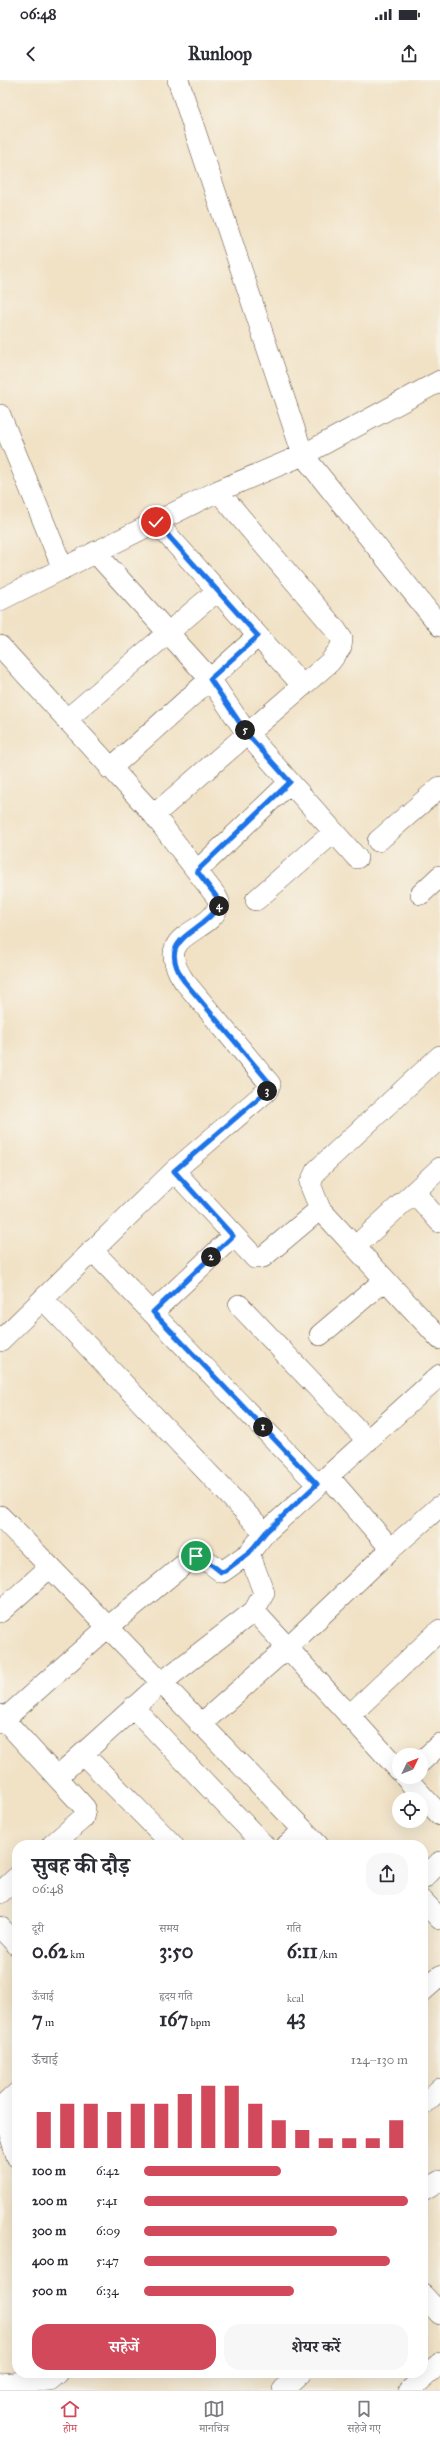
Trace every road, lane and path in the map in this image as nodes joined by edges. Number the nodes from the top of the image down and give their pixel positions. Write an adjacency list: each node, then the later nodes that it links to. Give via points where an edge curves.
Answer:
1 (178, 80): 4 (street)
2 (440, 381): 4 (street)
3 (2, 428): 8 (street)
4 (303, 455): 5 (street); 11 (street)
5 (218, 491): 6 (street); 16 (street, via 307,592 342,639 342,647 337,654)
6 (156, 522): 7 (street); 9 (street)
7 (95, 552): 8 (street); 12 (street)
8 (63, 569): 10 (street)
9 (217, 590): 12 (street); 13 (street)
10 (0, 600)
11 (440, 626)
12 (167, 632): 15 (street); 17 (street)
13 (258, 636): 15 (street); 16 (street)
14 (0, 646): 17 (street)
15 (210, 679): 18 (street); 19 (street)
16 (303, 686): 18 (street)
17 (66, 720): 19 (street)
18 (248, 735): 20 (street); 22 (street)
19 (110, 768): 22 (street)
20 (290, 782): 23 (street); 26 (street)
21 (440, 788): 24 (street)
22 (154, 815): 26 (street)
23 (334, 832): 25 (street); 29 (street)
24 (378, 841)
25 (357, 858)
26 (197, 871): 32 (street, via 216,896 219,906 176,944 174,967 270,1086)
27 (440, 876): 28 (street)
28 (421, 894)
29 (256, 900)
30 (440, 1056): 34 (street, via 316,1171 310,1184)
31 (440, 1168): 33 (street)
32 (174, 1171): 36 (street); 38 (street)
33 (414, 1192): 35 (street); 37 (street)
34 (320, 1209): 36 (street, via 259,1259 251,1256); 37 (street)
35 (440, 1222)
36 (233, 1236): 42 (street)
37 (356, 1246): 39 (street)
38 (92, 1250): 40 (street); 42 (street)
39 (385, 1280): 43 (street); 44 (street)
40 (43, 1299): 45 (street); 51 (street)
41 (239, 1305): 47 (street)
42 (153, 1312): 48 (street)
43 (320, 1335)
44 (440, 1339)
45 (0, 1341)
46 (440, 1375): 47 (street)
47 (368, 1441): 48 (street)
48 (322, 1480): 51 (street); 52 (street)
49 (440, 1506): 52 (street)
50 (0, 1516): 54 (street)
51 (266, 1532): 53 (street)
52 (390, 1549): 59 (street)
53 (249, 1553): 55 (street, via 264,1593); 57 (street, via 222,1572 202,1557 193,1557)
54 (50, 1567): 56 (street); 57 (street)
55 (254, 1611): 59 (street); 60 (street)
56 (0, 1612)
57 (108, 1627): 60 (street); 63 (street)
58 (440, 1630): 62 (street)
59 (288, 1647): 62 (street); 64 (street)
60 (161, 1683): 61 (street); 64 (street)
61 (133, 1706): 66 (street); 75 (street)
62 (349, 1716): 68 (street)
63 (1, 1719): 69 (street)
64 (200, 1725): 72 (street)
65 (440, 1744): 67 (street)
66 (83, 1754): 69 (street); 74 (street)
67 (428, 1755)
68 (392, 1762)
69 (57, 1777): 73 (street, via 86,1808 86,1814 79,1823)
70 (411, 1784): 71 (street)
71 (440, 1815)
72 (311, 1838)
73 (59, 1840)
74 (168, 1840)
75 (259, 1840)
76 (440, 1862): 77 (street)
77 (428, 1874)
78 (12, 1882): 79 (street)
79 (0, 1893)
80 (428, 1906): 81 (street)
81 (440, 1919)
82 (0, 1927): 83 (street)
83 (12, 1940)
84 (440, 1976): 85 (street)
85 (428, 1987)
86 (440, 2089): 88 (street)
87 (12, 2098): 89 (street)
88 (428, 2100)
89 (0, 2110): 90 (street)
90 (12, 2141)
91 (440, 2181): 92 (street)
92 (428, 2189)
93 (428, 2301): 94 (street)
94 (440, 2314)
95 (440, 2363): 99 (street)
96 (296, 2378): 100 (street)
97 (52, 2379): 98 (street)
98 (0, 2384)
99 (422, 2386)
100 (283, 2390)

